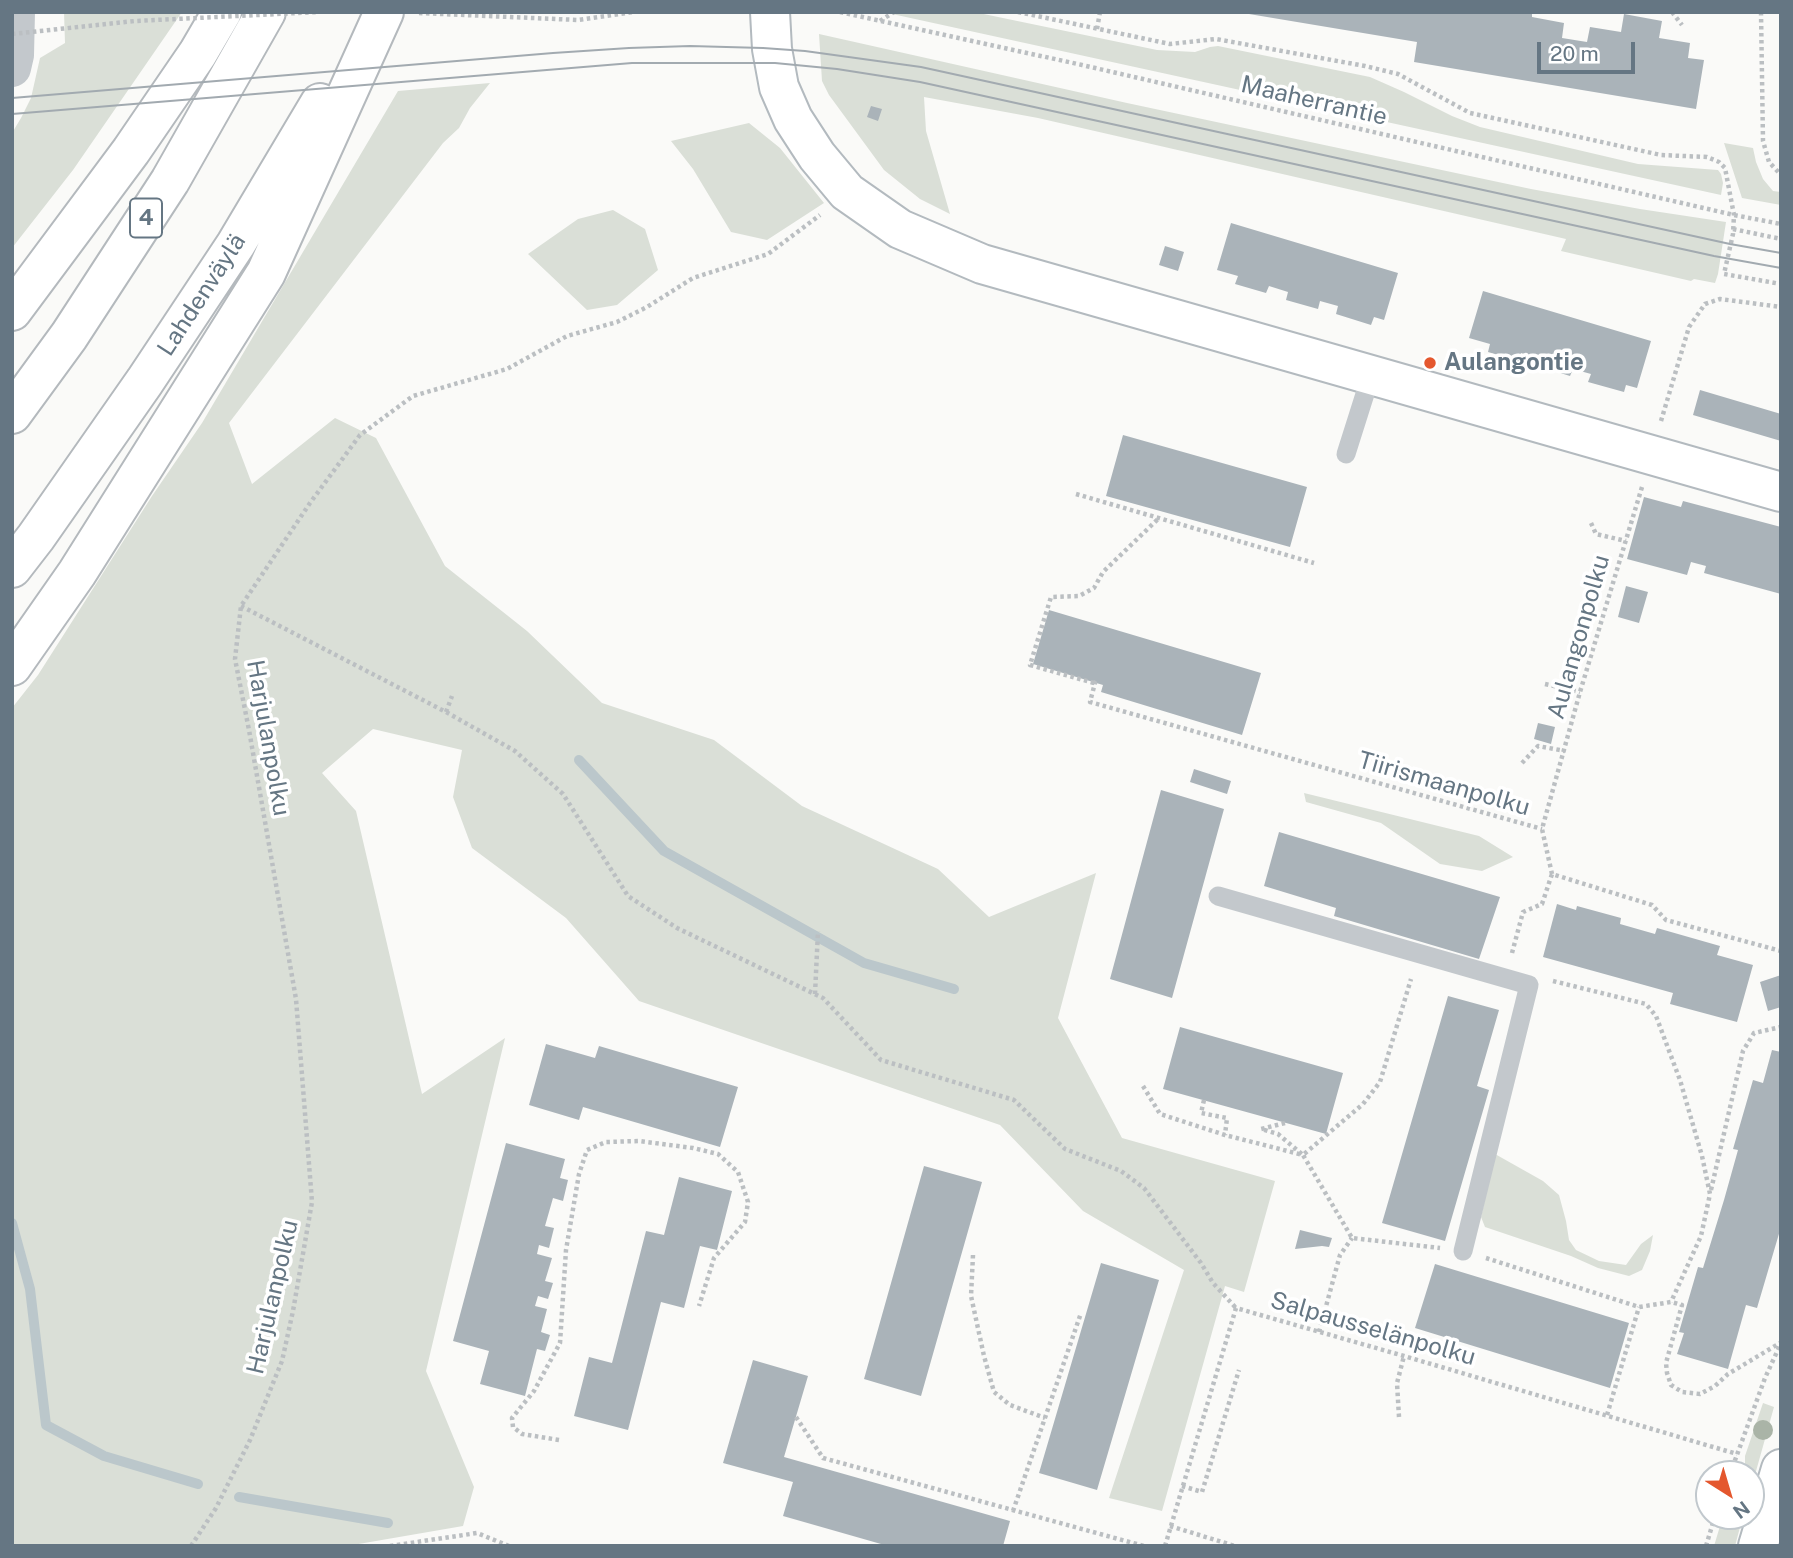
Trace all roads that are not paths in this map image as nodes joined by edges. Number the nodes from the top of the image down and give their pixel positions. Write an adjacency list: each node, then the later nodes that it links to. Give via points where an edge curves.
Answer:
1 (16, 12): 7 (street)
2 (222, 12): 8 (main road, via 131,151)
3 (266, 12): 10 (main road, 4, via 170,181)
4 (374, 12): 13 (main road, Lahdenväylä, via 236,244 138,393)
5 (384, 12): 14 (main road, via 266,273 77,573)
6 (770, 12): 9 (main road, via 779,87 793,119 847,192 900,229 982,264)
7 (12, 68)
8 (12, 311)
9 (1371, 375): 11 (lane); 12 (main road, via 1655,441)
10 (12, 414)
11 (1346, 454)
12 (1781, 492)
13 (12, 568)
14 (12, 666)
15 (1218, 896): 16 (lane, via 1529,985)
16 (1463, 1251)
17 (1781, 1469): 18 (main road)
18 (1758, 1546)

